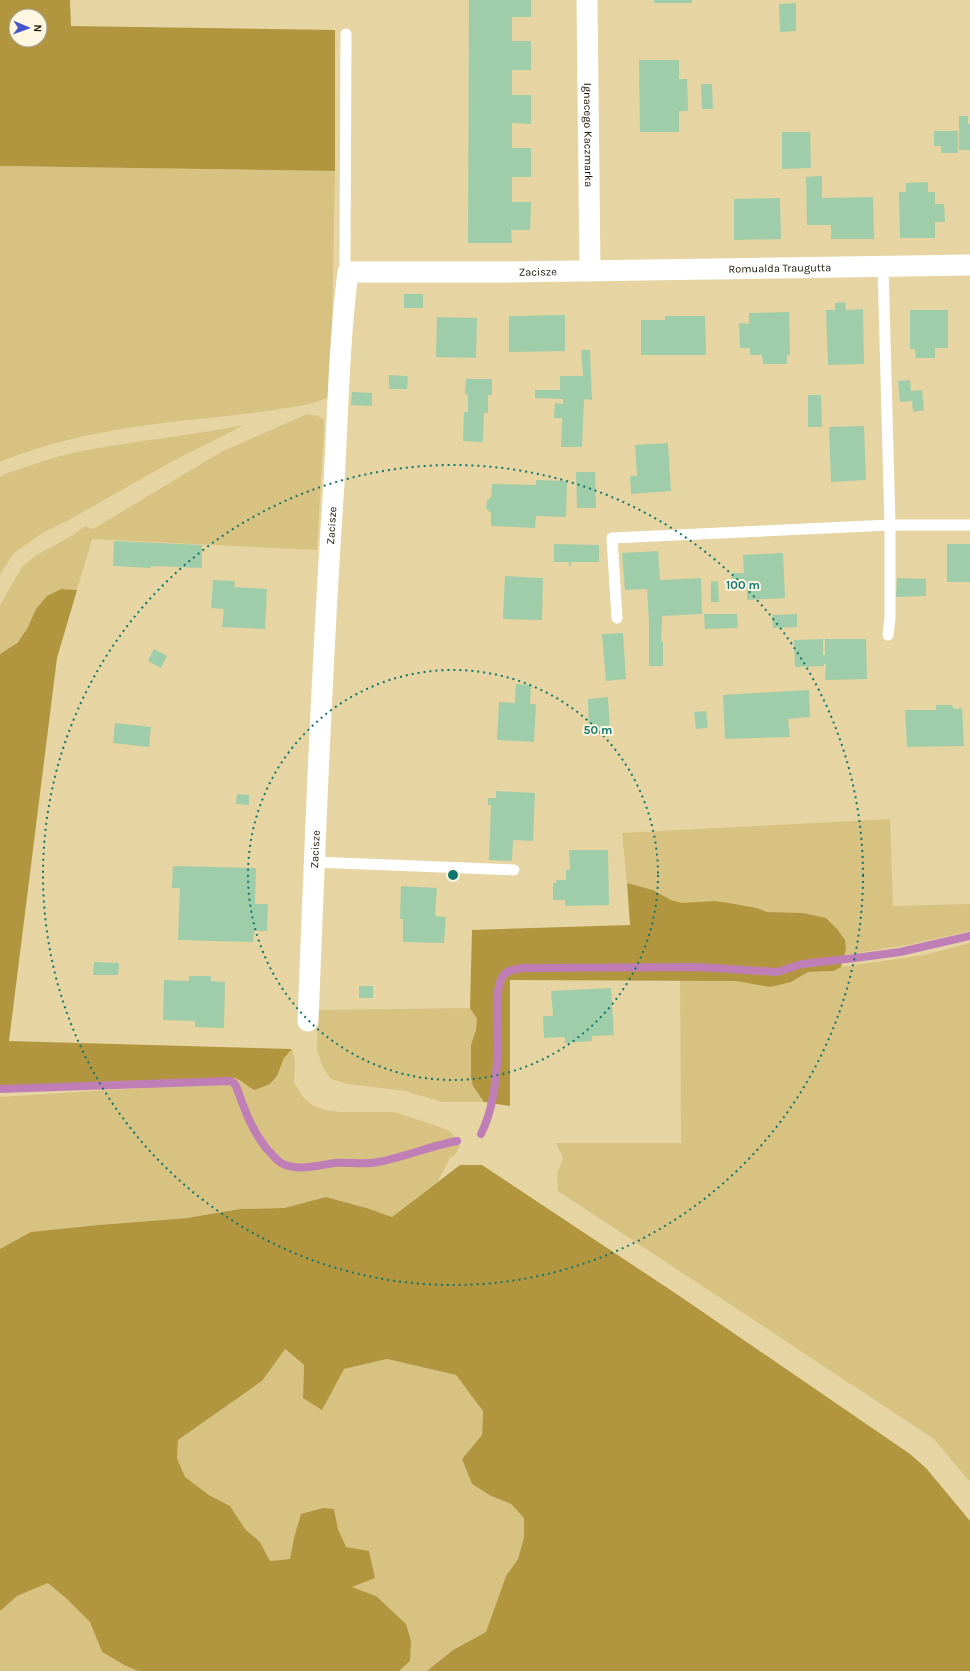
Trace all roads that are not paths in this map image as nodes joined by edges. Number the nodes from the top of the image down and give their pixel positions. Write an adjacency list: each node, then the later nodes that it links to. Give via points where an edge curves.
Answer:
1 (587, 0): 5 (street, Ignacego Kaczmarka)
2 (346, 34): 6 (lane, via 345,263)
3 (970, 265): 4 (street, Romualda Traugutta)
4 (883, 266): 5 (street, Romualda Traugutta); 7 (lane)
5 (590, 271): 6 (street, Zacisze)
6 (348, 272): 11 (street, Zacisze, via 341,344 324,635)
7 (890, 525): 8 (lane); 9 (lane, via 612,538); 10 (lane)
8 (970, 525)
9 (617, 618)
10 (888, 635)
11 (314, 862): 12 (lane); 13 (street, Zacisze)
12 (514, 870)
13 (308, 1021)

